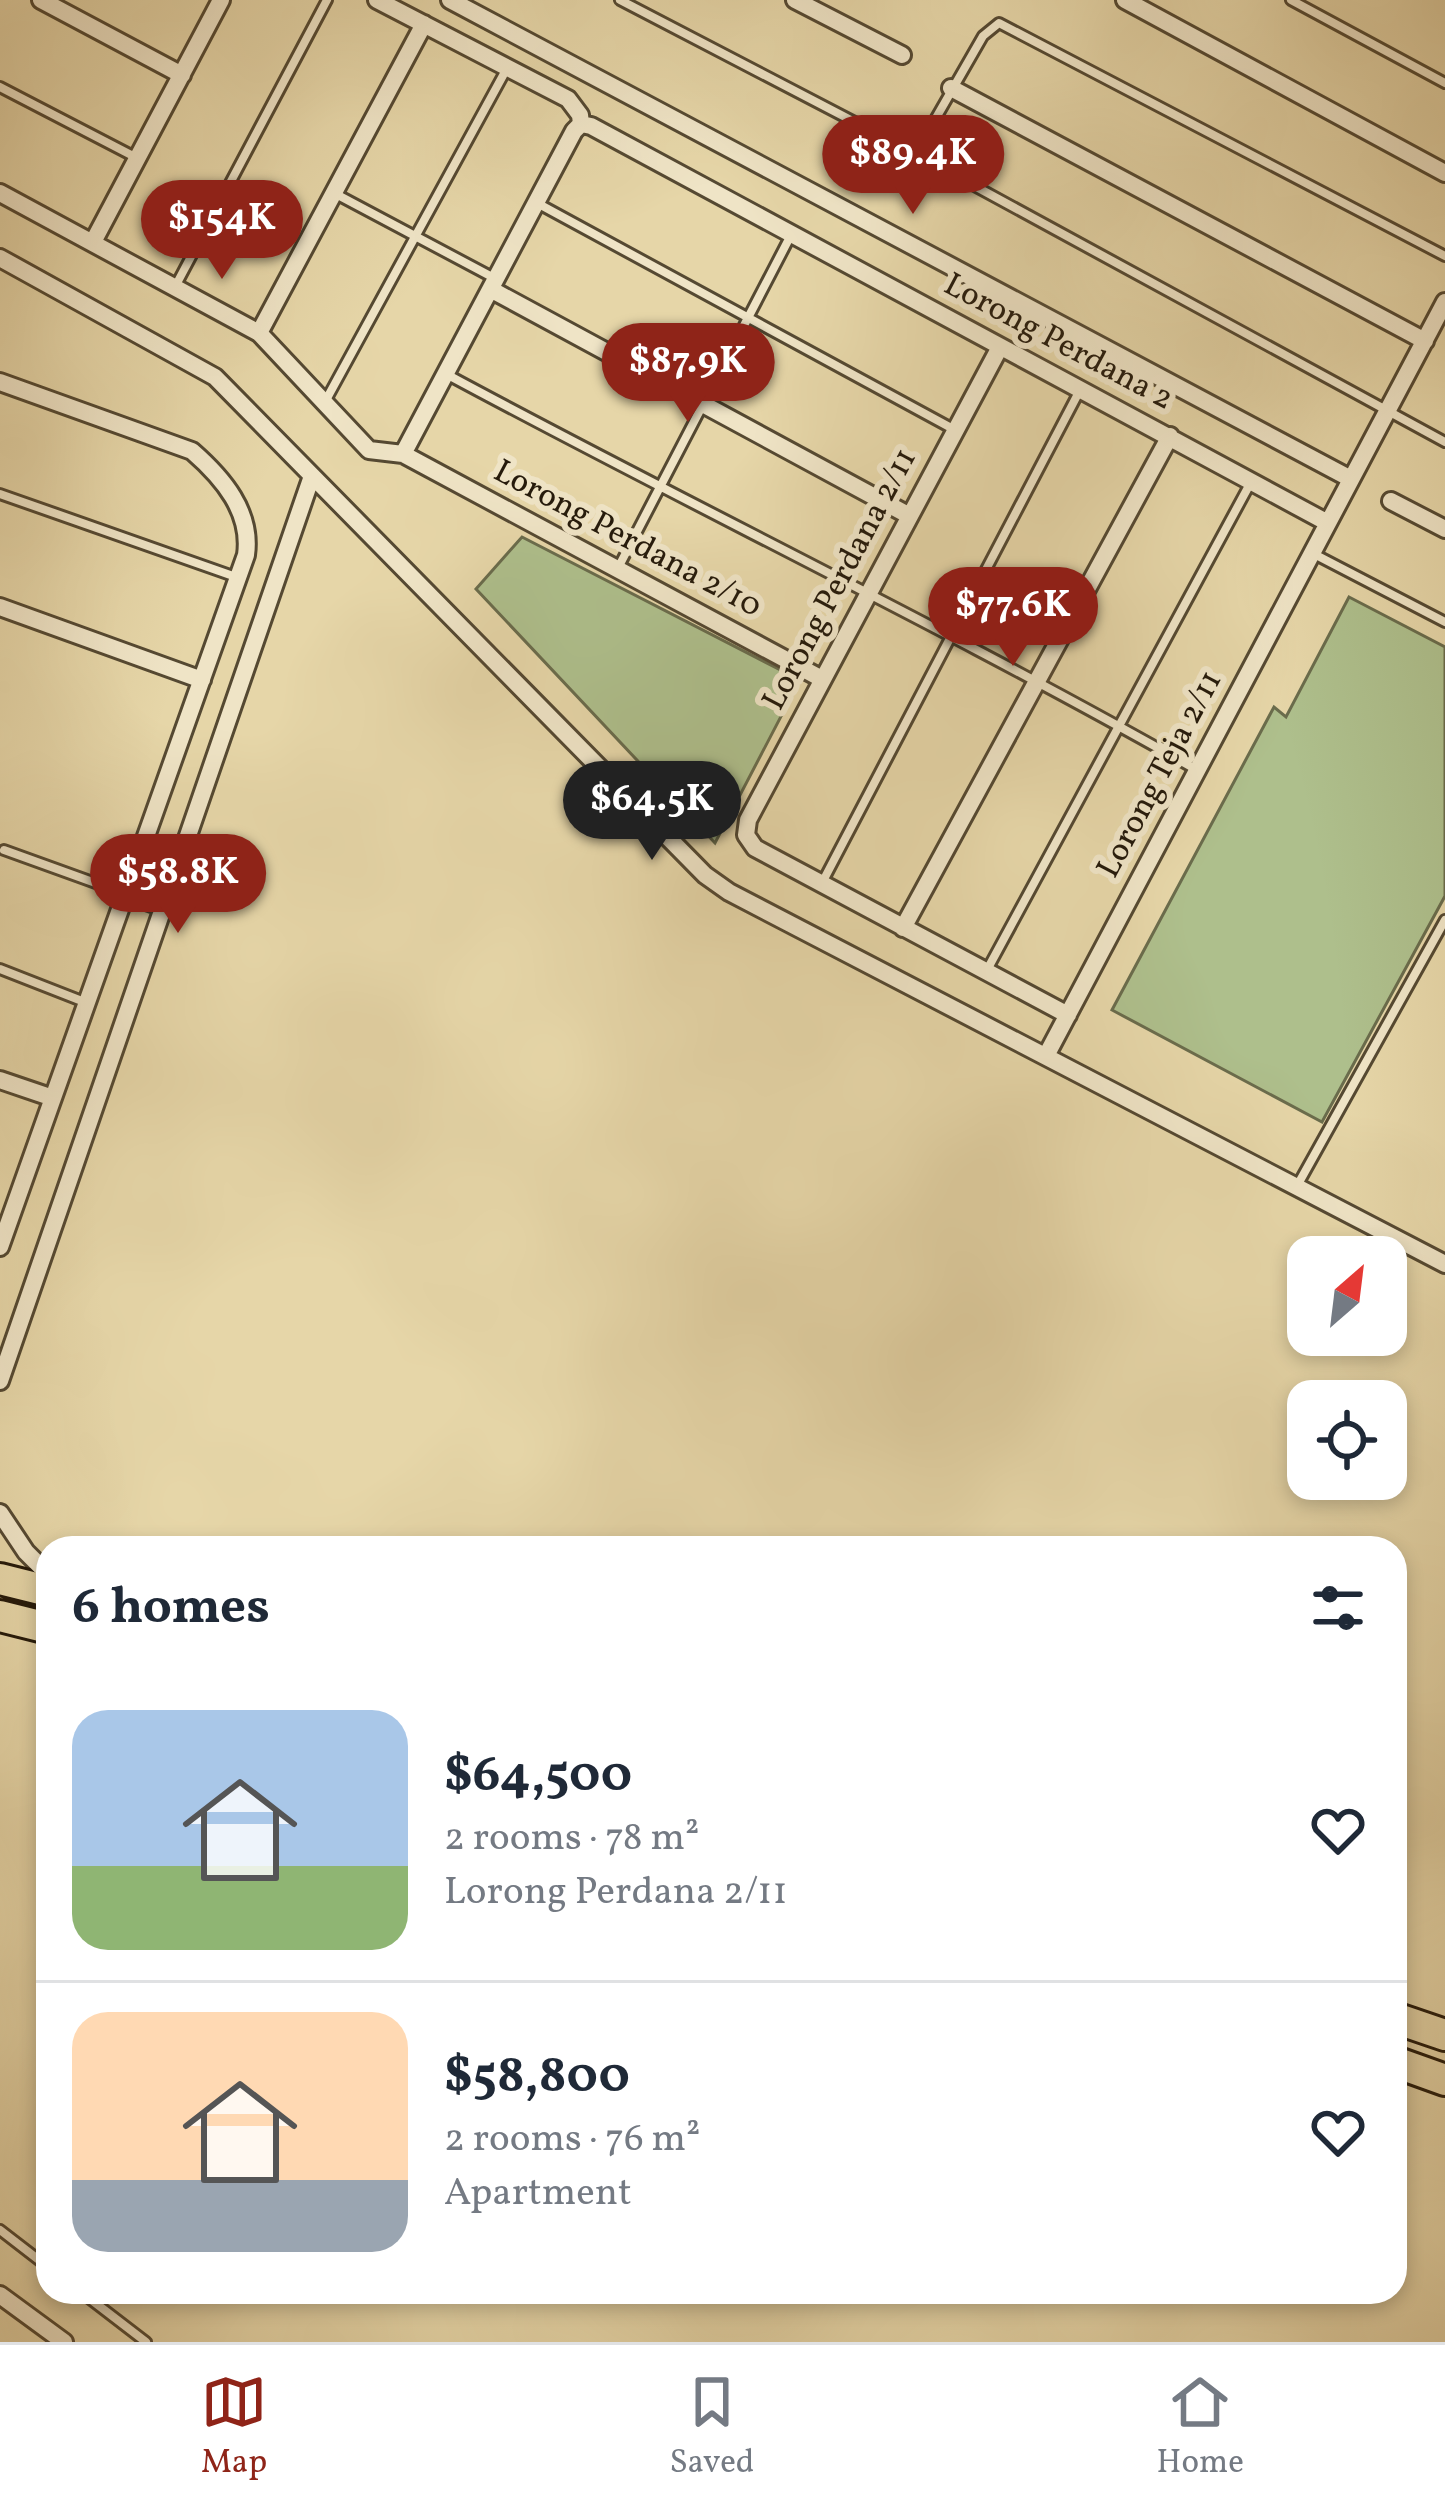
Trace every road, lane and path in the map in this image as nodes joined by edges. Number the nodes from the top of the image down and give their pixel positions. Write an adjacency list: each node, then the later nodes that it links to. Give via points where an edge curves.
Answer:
1 (41, 0): 13 (street)
2 (221, 0): 13 (street)
3 (327, 0): 30 (lane)
4 (377, 0): 10 (street, Lorong Perdana 2)
5 (450, 0): 47 (street)
6 (620, 0): 18 (lane)
7 (795, 0): 11 (street)
8 (1125, 0): 20 (street)
9 (1291, 0): 14 (lane)
10 (424, 24): 12 (street, Lorong Perdana 2); 22 (street)
11 (902, 55)
12 (506, 69): 17 (street, Lorong Perdana 2, via 568,99); 25 (lane)
13 (182, 75): 19 (street)
14 (1445, 83)
15 (0, 87): 19 (lane)
16 (951, 88): 27 (lane, via 1000,23); 34 (street); 41 (lane, via 920,142 925,159)
17 (581, 124): 23 (street); 24 (street, Lorong Perdana 2)
18 (870, 130)
19 (137, 158): 26 (street)
20 (1445, 173)
21 (0, 193): 26 (street, Lorong Perdana 2/10)
22 (334, 193): 25 (lane); 33 (street)
23 (537, 203): 29 (street); 32 (lane)
24 (791, 233): 32 (lane); 35 (street, Lorong Perdana 2)
25 (415, 238): 29 (lane); 39 (lane)
26 (93, 242): 30 (street, Lorong Perdana 2/10)
27 (1445, 256)
28 (0, 258): 46 (street, via 214,376)
29 (495, 285): 36 (street); 40 (street)
30 (175, 286): 33 (street, Lorong Perdana 2/10)
31 (1445, 302): 34 (street, Lorong Teja 2/11)
32 (748, 317): 40 (lane); 42 (lane)
33 (259, 333): 39 (street, Lorong Perdana 2/10)
34 (1425, 341): 41 (street, Lorong Teja 2/11)
35 (1000, 347): 38 (street, Lorong Perdana 2); 42 (street, Lorong Perdana 2/11)
36 (446, 375): 45 (street); 49 (lane)
37 (0, 382): 57 (street, via 192,451 243,513 249,534)
38 (1081, 388): 43 (street, Lorong Perdana 2); 61 (lane)
39 (325, 402): 45 (street, Lorong Perdana 2/10, via 369,449)
40 (704, 404): 49 (lane); 52 (street)
41 (1388, 411): 44 (lane); 47 (street, Lorong Teja 2/11)
42 (956, 431): 52 (street, Lorong Perdana 2/11)
43 (1170, 436): 48 (street, Lorong Perdana 2); 64 (street)
44 (1445, 442)
45 (403, 454): 56 (street, Lorong Perdana 2/10)
46 (312, 476): 70 (street); 77 (street, via 705,875)
47 (1352, 479): 53 (street, Lorong Teja 2/11)
48 (1252, 480): 53 (street, Lorong Perdana 2); 65 (lane)
49 (659, 489): 56 (lane); 58 (lane)
50 (0, 494): 57 (lane)
51 (1391, 501): 54 (street)
52 (908, 515): 58 (street, Lorong Perdana 2/11)
53 (1328, 523): 55 (street, Lorong Teja 2/11)
54 (1445, 530)
55 (1312, 553): 60 (lane); 66 (street, Lorong Teja 2/11)
56 (618, 568): 62 (street, Lorong Perdana 2/10)
57 (237, 578): 63 (street)
58 (867, 593): 61 (lane); 62 (street, Lorong Perdana 2/11)
59 (0, 607): 63 (street)
60 (1445, 622)
61 (953, 637): 64 (lane); 68 (lane)
62 (822, 679): 68 (street, Lorong Perdana 2/11, via 746,835)
63 (202, 680): 69 (street)
64 (1037, 682): 65 (lane); 72 (street)
65 (1120, 727): 66 (lane); 74 (lane)
66 (1197, 770): 76 (street, Lorong Teja 2/11)
67 (4, 850): 69 (lane)
68 (821, 884): 72 (street, Lorong Perdana 2/11)
69 (126, 894): 70 (street); 75 (street)
70 (160, 906): 83 (street)
71 (1445, 920): 80 (lane)
72 (903, 928): 74 (street, Lorong Perdana 2/11)
73 (0, 969): 75 (lane)
74 (986, 973): 76 (street, Lorong Perdana 2/11)
75 (87, 1003): 79 (street)
76 (1068, 1015): 77 (street, Lorong Teja 2/11)
77 (1047, 1054): 80 (street)
78 (0, 1080): 79 (street)
79 (53, 1099): 81 (street)
80 (1297, 1186): 82 (street)
81 (0, 1247)
82 (1445, 1264)
83 (0, 1381)
84 (0, 1513): 85 (street)
85 (36, 1562)
86 (0, 1579): 87 (highway)
87 (36, 1588)
88 (0, 1616): 89 (highway)
89 (36, 1625)
90 (1407, 2022): 91 (highway)
91 (1445, 2035)
92 (1407, 2066): 93 (highway)
93 (1445, 2080)
94 (0, 2230): 95 (lane)
95 (36, 2258)
96 (0, 2295): 98 (street)
97 (97, 2304): 99 (lane)
98 (64, 2342)
99 (146, 2342)

